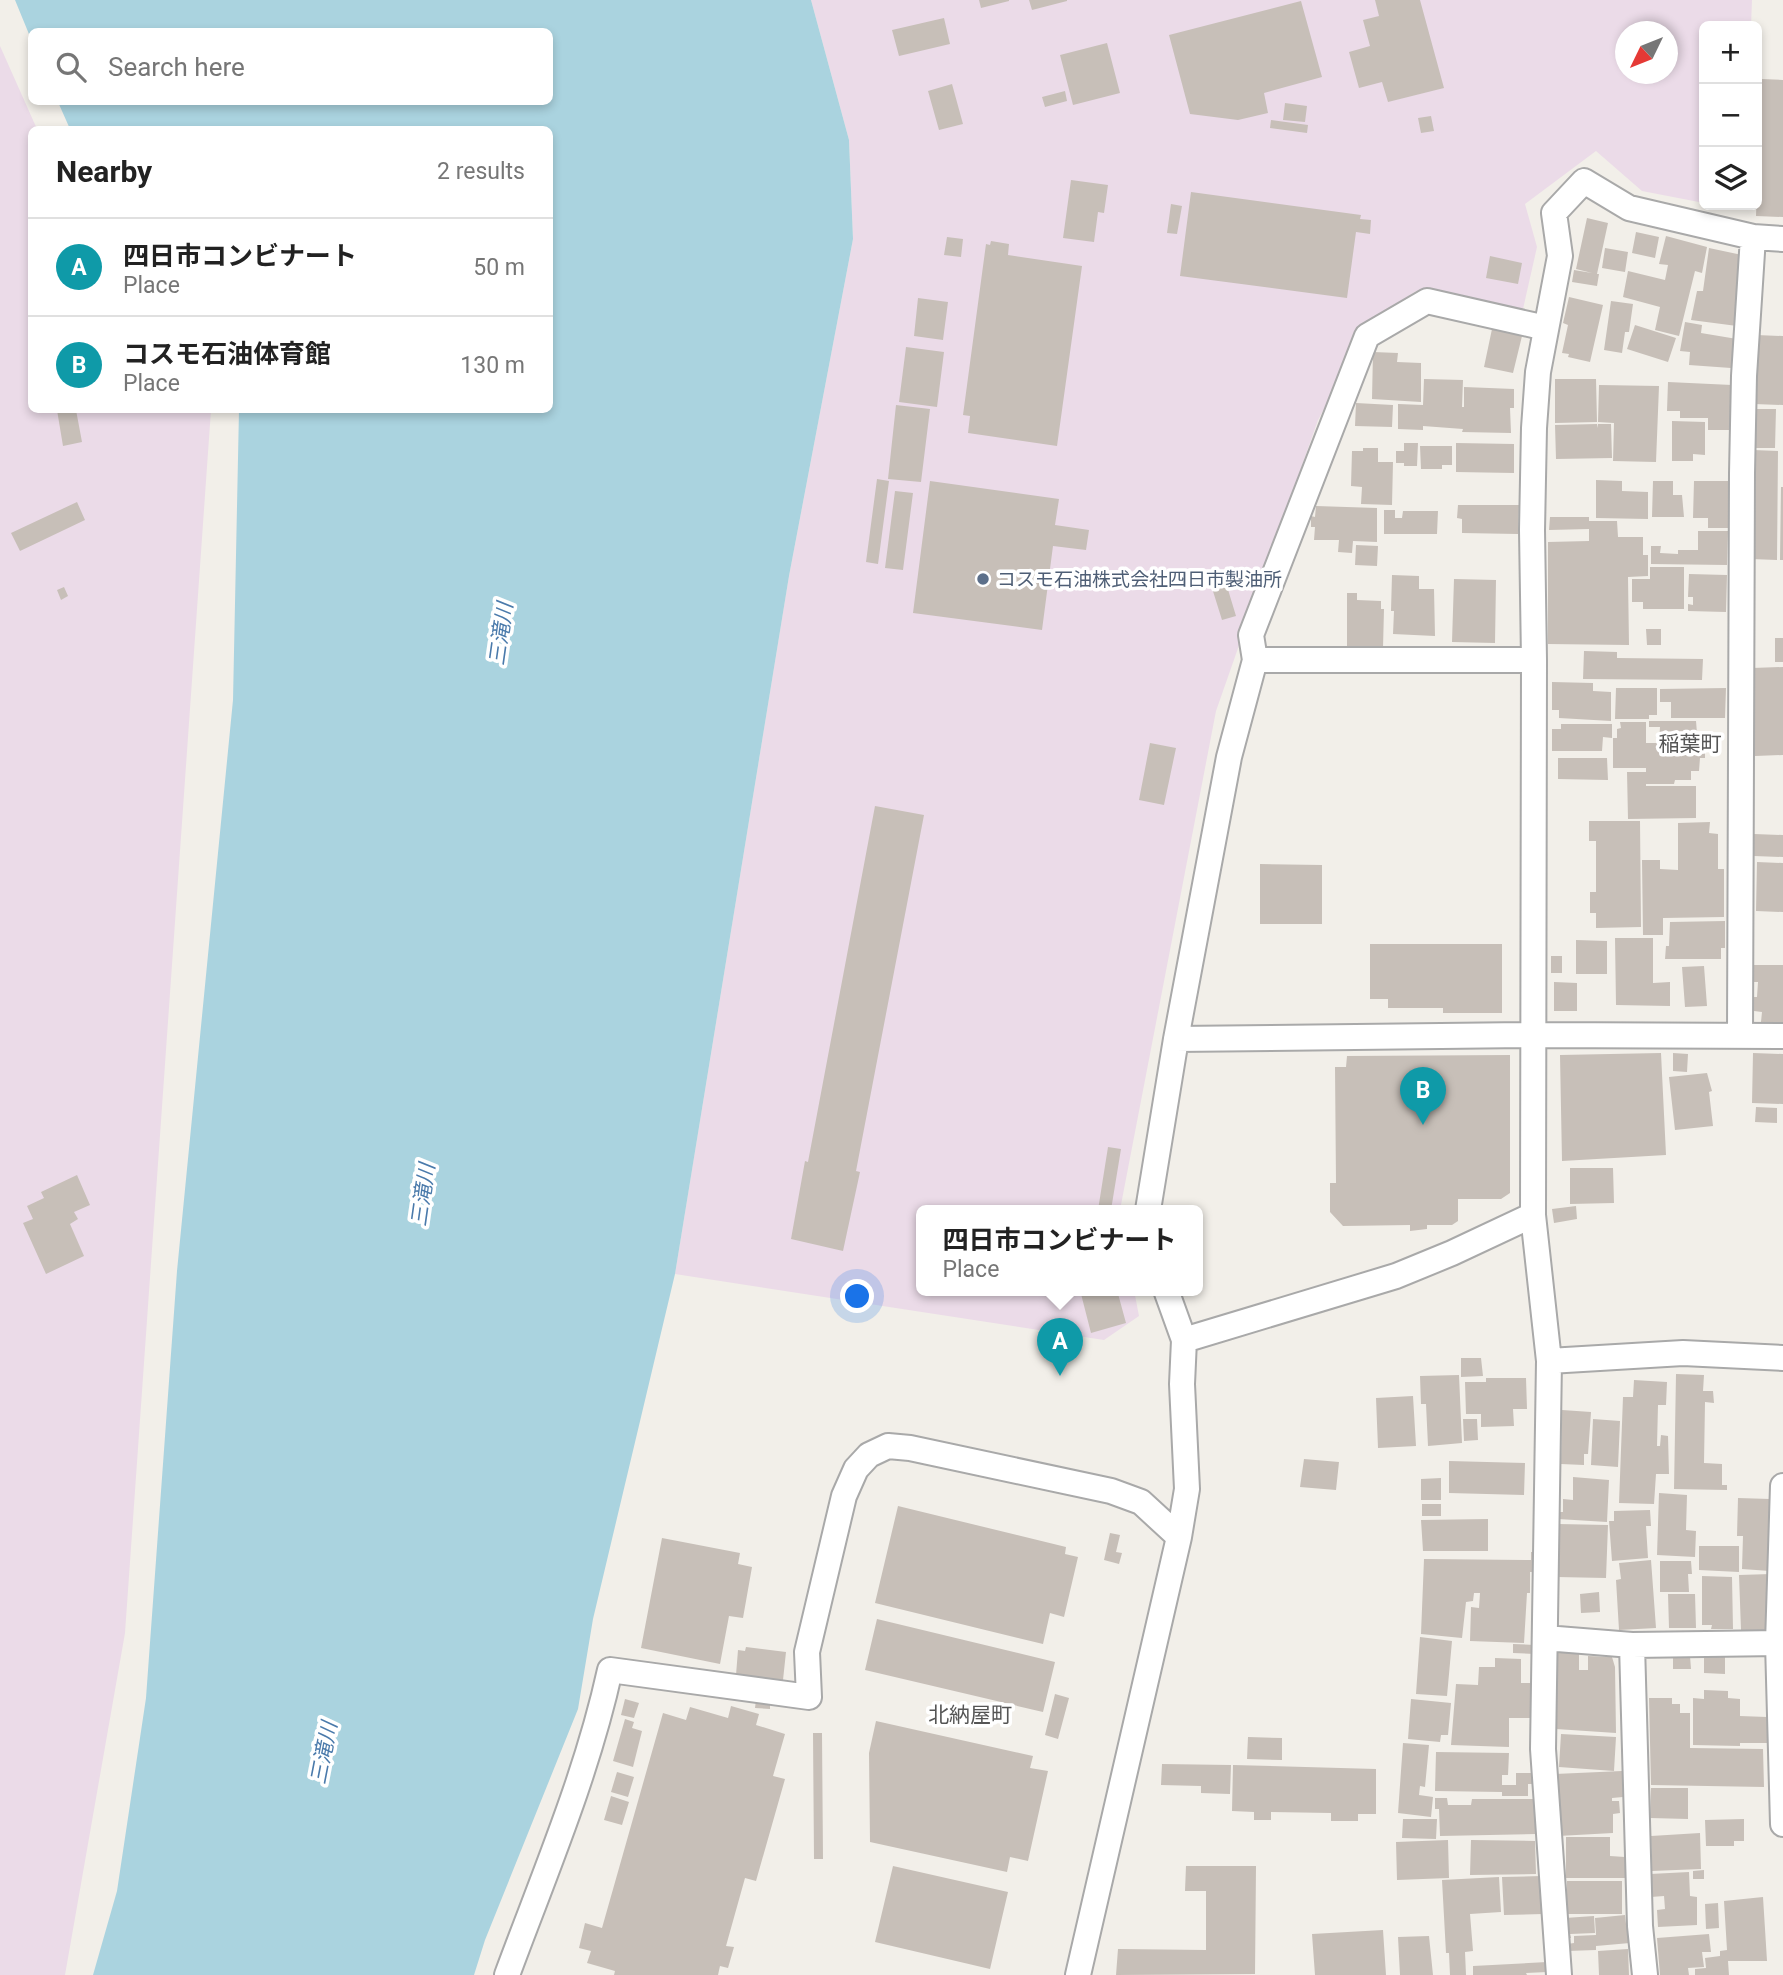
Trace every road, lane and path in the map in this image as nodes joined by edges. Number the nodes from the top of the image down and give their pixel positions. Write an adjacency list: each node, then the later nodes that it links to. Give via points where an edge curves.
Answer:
1 (1753, 237): 2 (street); 3 (street, via 1629,208 1584,181 1554,213 1560,256); 7 (street, via 1742,473)
2 (1783, 239)
3 (1546, 328): 4 (street, via 1427,301 1367,336 1251,635); 5 (street, via 1534,428)
4 (1255, 660): 5 (street); 9 (street, via 1229,757)
5 (1534, 660): 6 (street)
6 (1534, 1035): 7 (street); 9 (street); 11 (street)
7 (1740, 1036): 8 (street)
8 (1783, 1036)
9 (1176, 1039): 10 (street)
10 (1149, 1205)
11 (1533, 1215): 13 (street, via 1396,1276); 15 (street)
12 (1168, 1296): 13 (street)
13 (1184, 1340): 17 (street, via 1187,1489)
14 (1783, 1358): 15 (street, via 1683,1353)
15 (1549, 1361): 18 (street)
16 (1783, 1486): 19 (street)
17 (1179, 1537): 22 (street, via 1141,1502 1111,1491 910,1448 888,1446 869,1455 856,1469 844,1496 807,1652 809,1697 610,1670 565,1818); 23 (street)
18 (1545, 1638): 20 (street); 24 (street, via 1543,1749)
19 (1780, 1643): 20 (street); 21 (street)
20 (1632, 1645): 25 (street)
21 (1783, 1824)
22 (507, 1975)
23 (1078, 1975)
24 (1559, 1975)
25 (1645, 1975)

